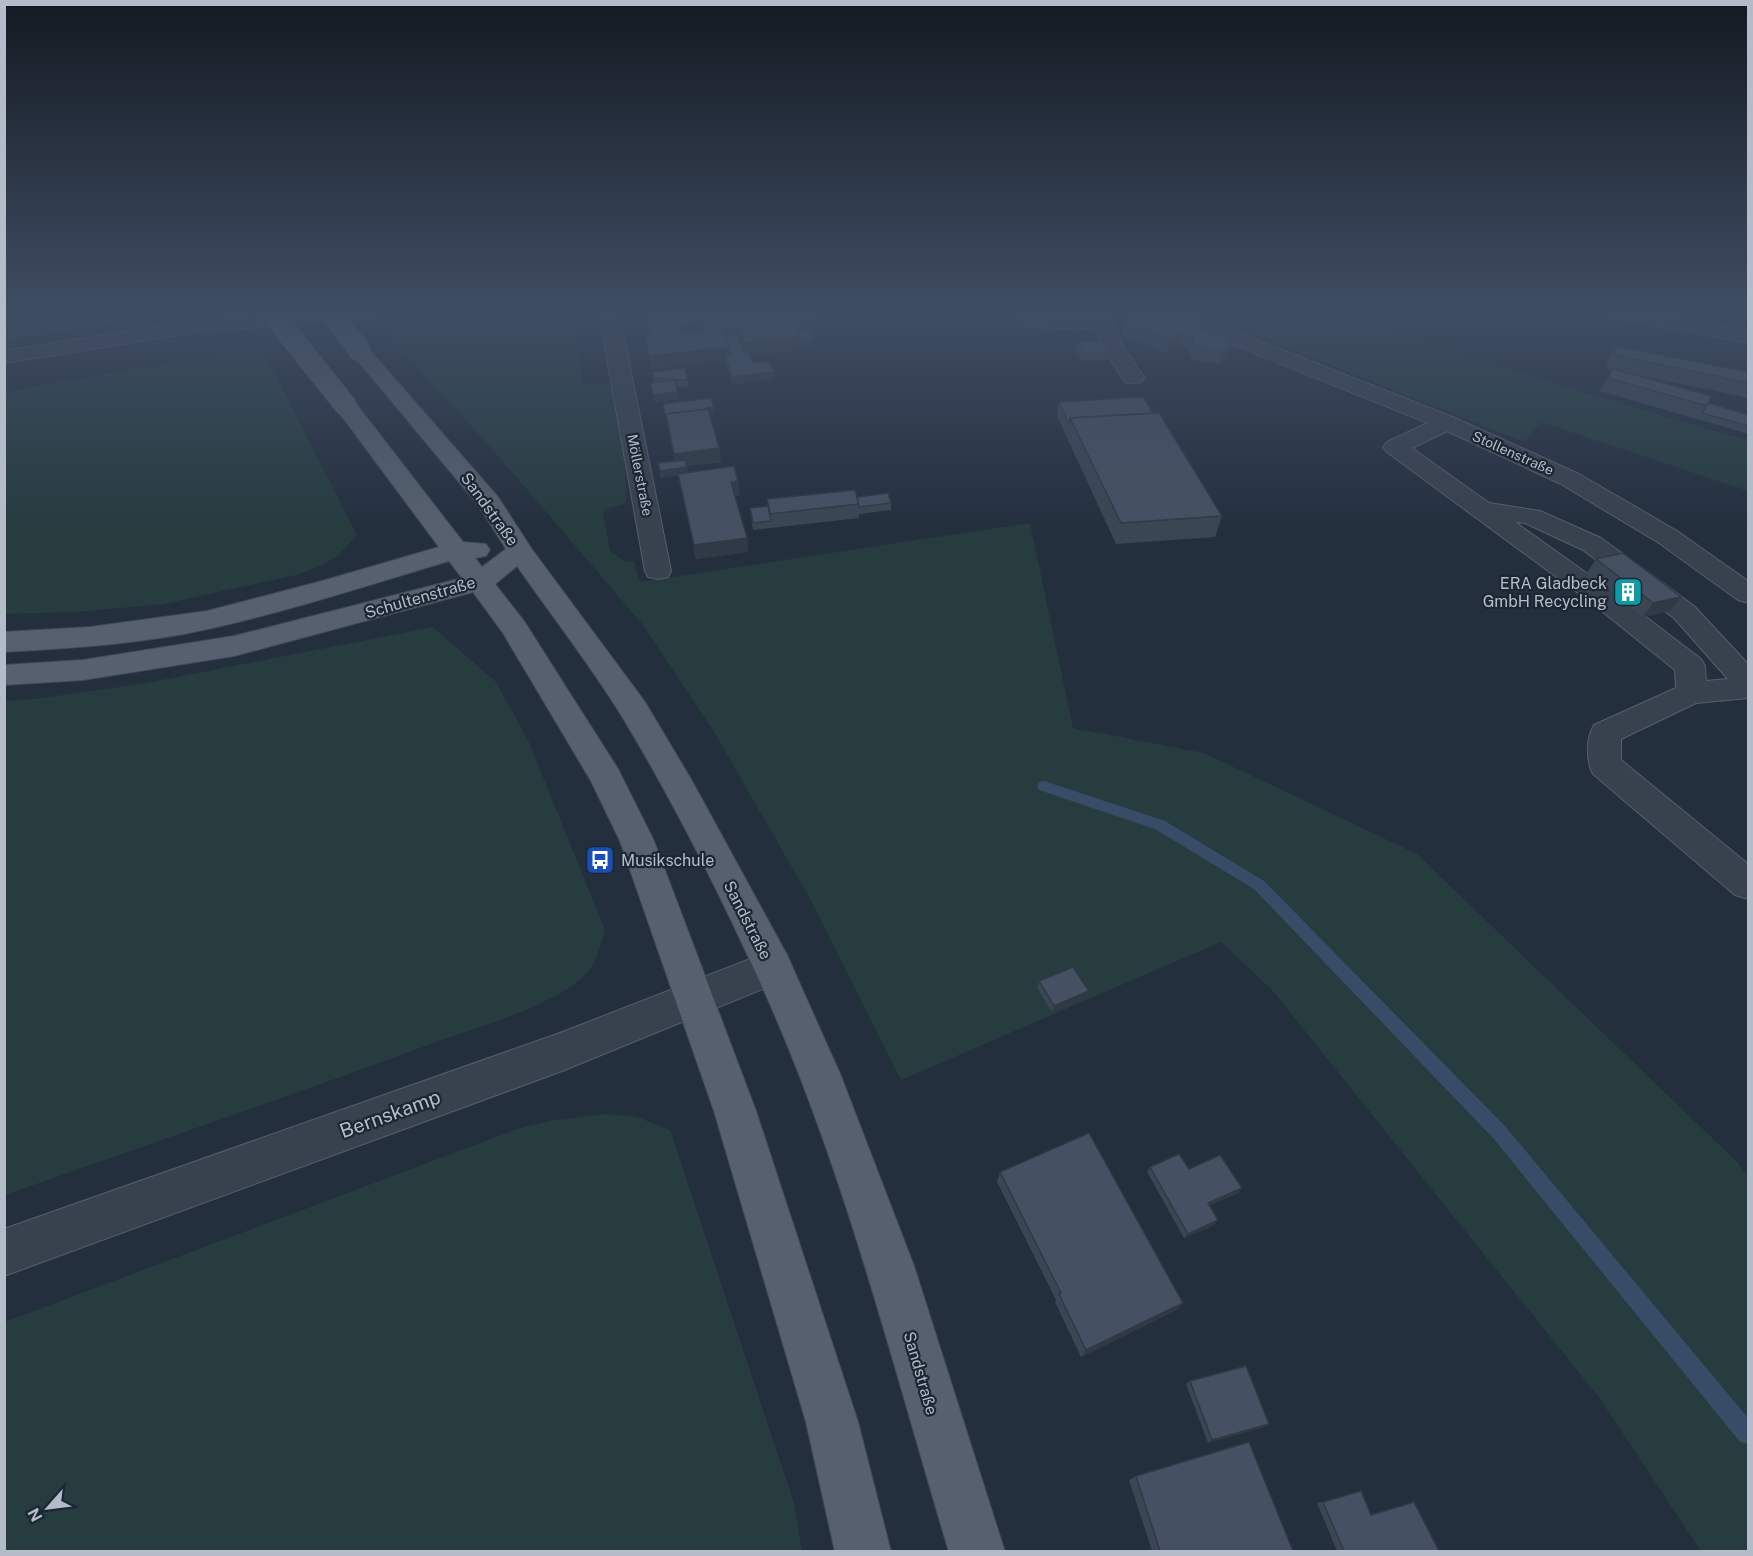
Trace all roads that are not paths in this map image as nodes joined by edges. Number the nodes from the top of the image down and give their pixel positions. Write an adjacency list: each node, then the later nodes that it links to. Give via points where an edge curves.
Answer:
1 (326, 381): 7 (main road, bridge)
2 (385, 381): 8 (main road, Sandstraße, bridge, via 489,502)
3 (622, 381): 9 (street, Möllerstraße)
4 (1341, 381): 5 (street, Stollenstraße)
5 (1447, 423): 6 (street, via 1395,447); 11 (street, Stollenstraße, via 1570,478 1613,502)
6 (1480, 510): 14 (street, via 1531,516 1592,544 1684,612); 16 (street, via 1690,666)
7 (456, 550): 8 (main road, Schultenstraße); 10 (main road); 12 (main road, Schultenstraße, via 207,620 90,637)
8 (520, 550): 10 (main road, Schultenstraße); 18 (main road, Sandstraße, via 634,710)
9 (658, 571)
10 (480, 582): 13 (main road, Schultenstraße, via 234,646 83,670); 19 (main road, via 514,628 606,778 637,841)
11 (1749, 594)
12 (4, 642)
13 (4, 675)
14 (1749, 682)
15 (1749, 688): 16 (street)
16 (1691, 693): 17 (street, via 1605,733 1605,765)
17 (1749, 884)
18 (773, 967): 19 (street, Bernskamp); 22 (main road, Sandstraße, via 820,1076 890,1266)
19 (696, 998): 20 (street, Bernskamp, via 562,1053); 21 (main road, via 832,1422)
20 (4, 1253)
21 (863, 1551)
22 (977, 1551)

